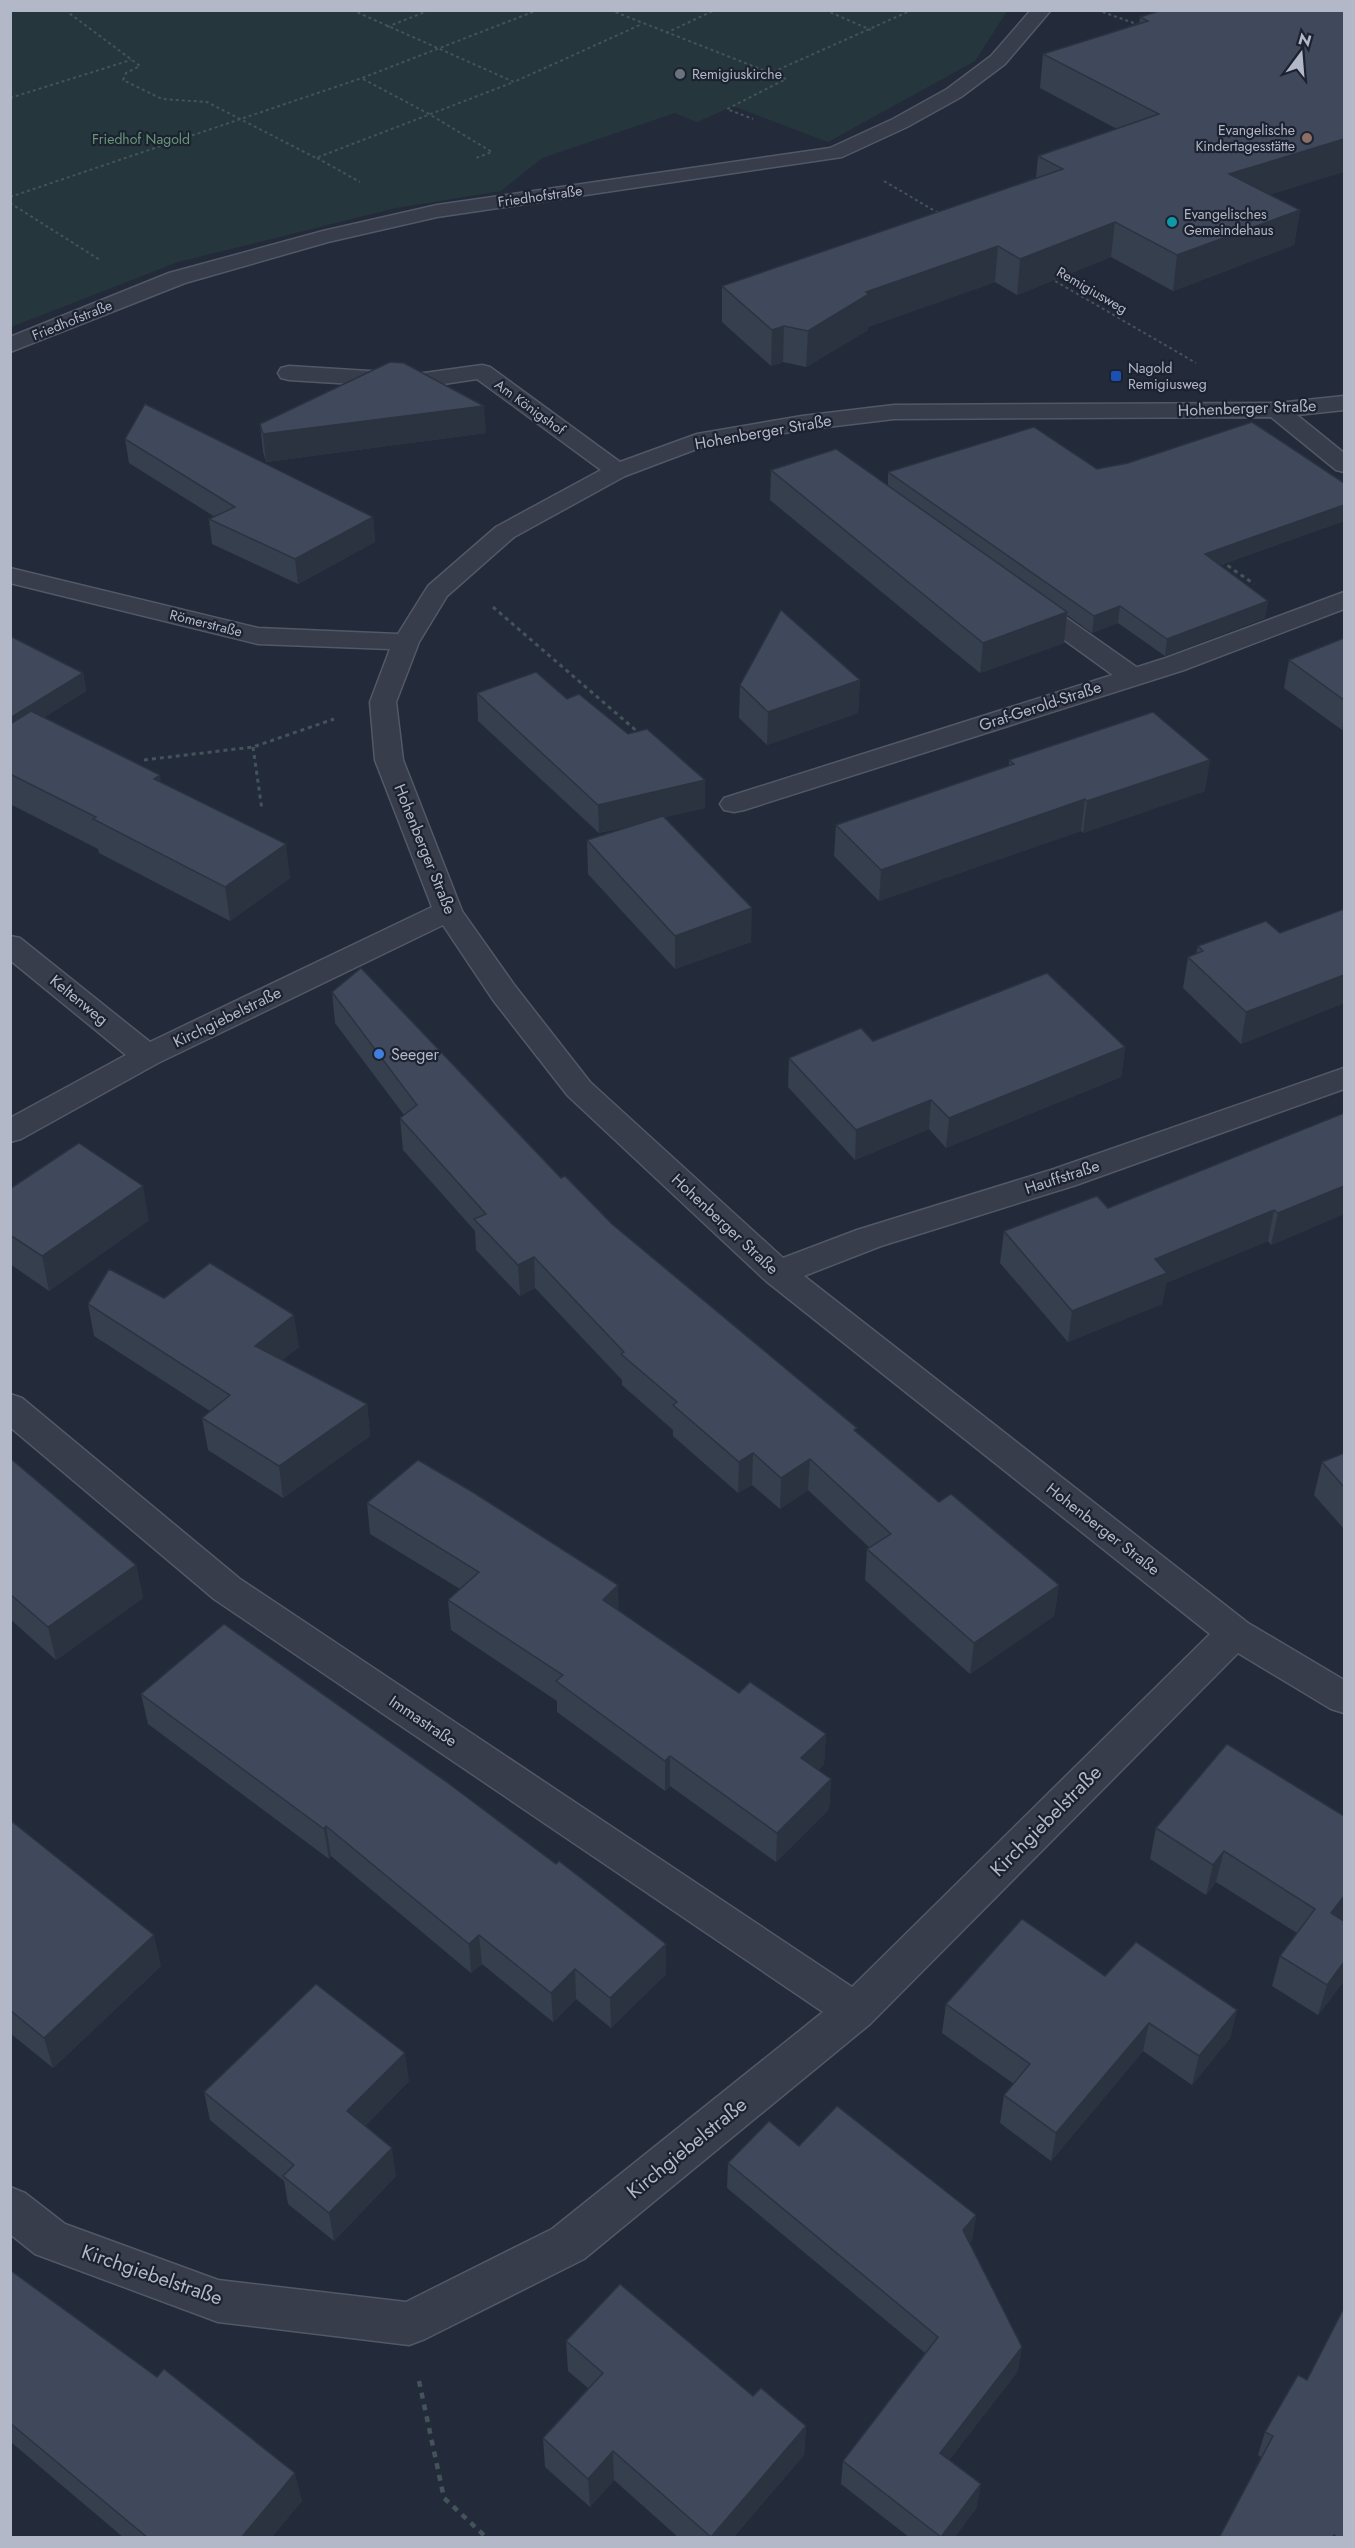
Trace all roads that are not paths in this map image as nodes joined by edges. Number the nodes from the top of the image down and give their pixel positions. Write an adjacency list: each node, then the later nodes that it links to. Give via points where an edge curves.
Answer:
1 (1042, 10): 2 (street, Friedhofstraße, via 998,60 954,93 835,153 437,211 323,237 177,278)
2 (10, 345)
3 (289, 373): 7 (street, Am Königshof, via 417,381 482,372)
4 (1344, 403): 5 (street, Hohenberger Straße)
5 (1276, 410): 6 (street); 7 (street, Hohenberger Straße, via 894,412 697,441)
6 (1344, 465)
7 (617, 471): 11 (street, Hohenberger Straße, via 505,532 437,591)
8 (10, 575): 11 (street, Römerstraße, via 258,636)
9 (1008, 588): 12 (street)
10 (1344, 600): 12 (street, Graf-Gerold-Straße)
11 (406, 642): 14 (street, Hohenberger Straße, via 383,702 389,760)
12 (1133, 677): 13 (street, Graf-Gerold-Straße)
13 (734, 804)
14 (448, 911): 16 (street, Kirchgiebelstraße); 19 (street, Hohenberger Straße, via 504,993 579,1089)
15 (10, 945): 16 (street, Keltenweg)
16 (147, 1056): 18 (street, Kirchgiebelstraße)
17 (1344, 1078): 19 (street, Hauffstraße, via 1065,1177 869,1238)
18 (10, 1132)
19 (778, 1274): 21 (street, Hohenberger Straße)
20 (10, 1407): 23 (street, Immastraße, via 227,1589)
21 (1235, 1633): 22 (street, Hohenberger Straße); 23 (street, Kirchgiebelstraße)
22 (1344, 1698)
23 (855, 2011): 24 (street, Kirchgiebelstraße, via 568,2244 409,2324 218,2301 50,2239)
24 (10, 2208)

